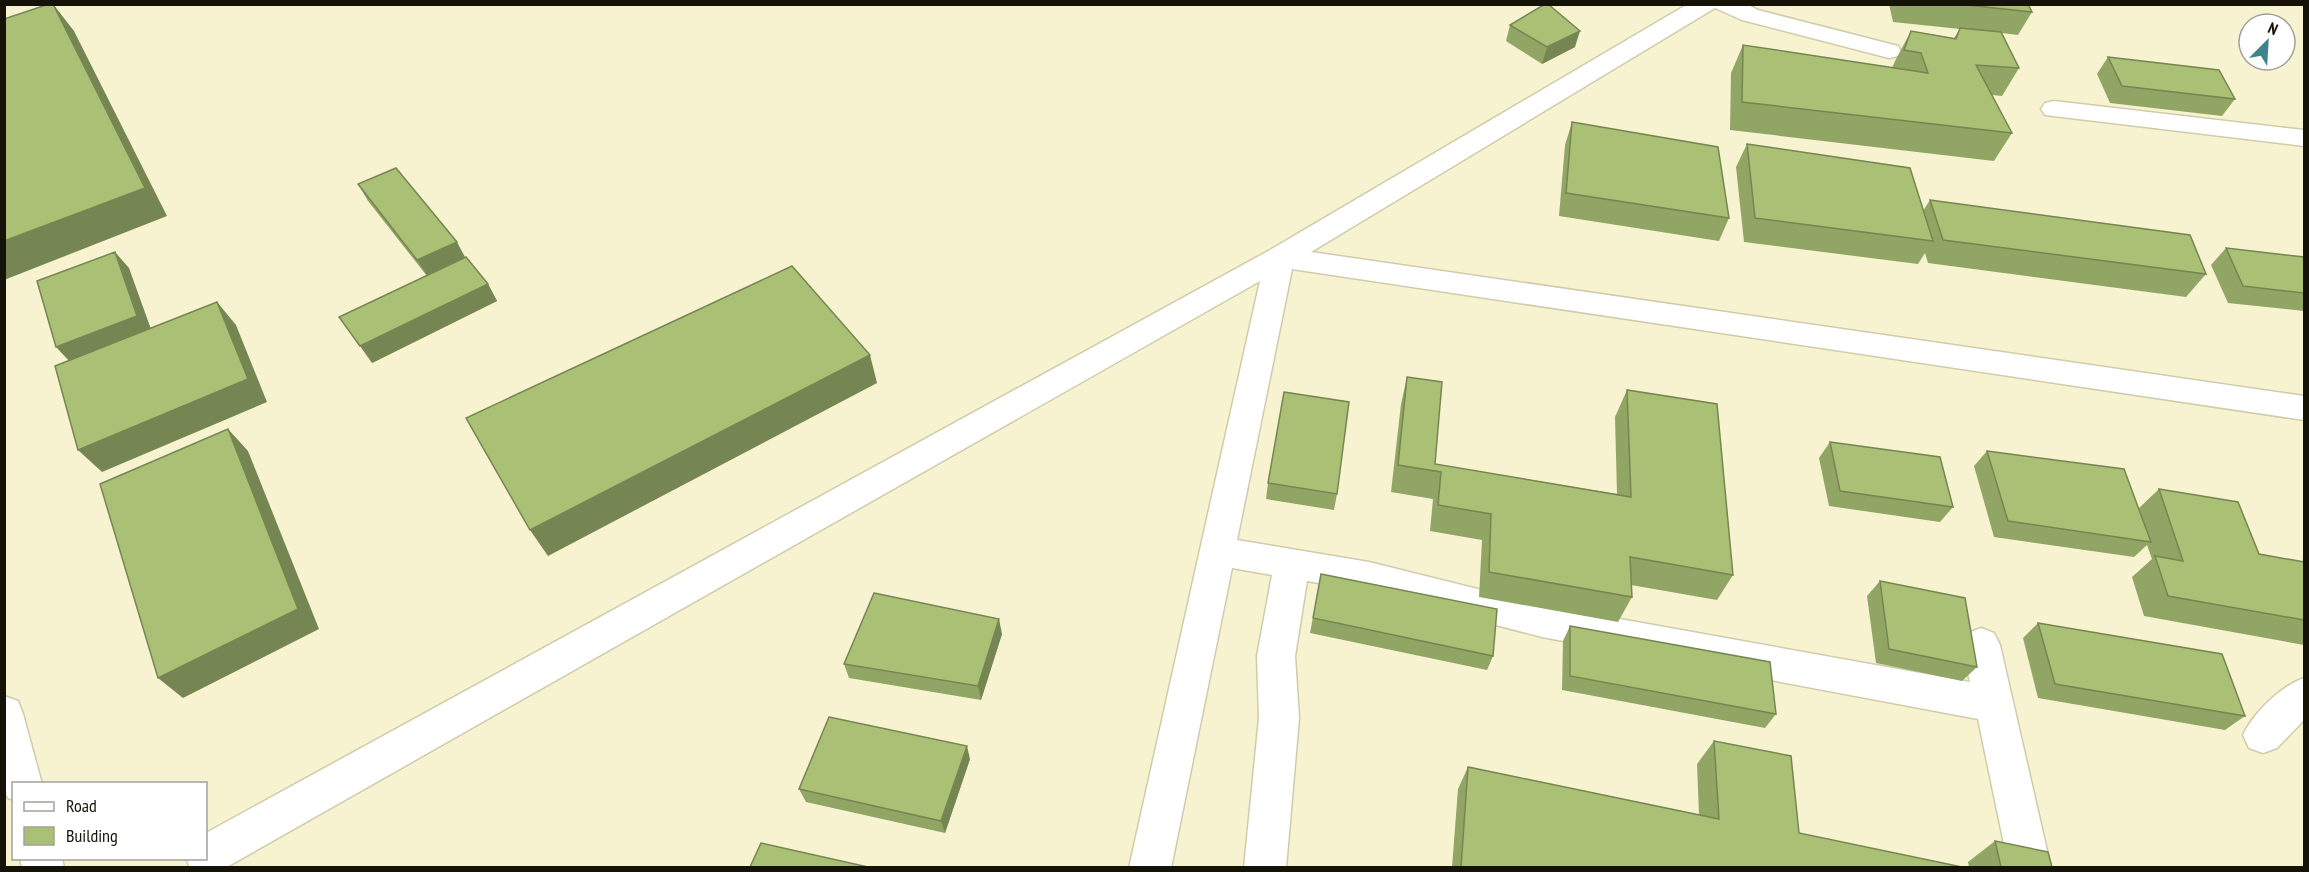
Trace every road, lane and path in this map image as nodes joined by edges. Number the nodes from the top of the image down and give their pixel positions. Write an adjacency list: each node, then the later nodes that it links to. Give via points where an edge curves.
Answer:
1 (1708, 5): 2 (street); 5 (street)
2 (1889, 51)
3 (2054, 110): 4 (street)
4 (2304, 138)
5 (1280, 257): 6 (street); 7 (street); 15 (street)
6 (2304, 408)
7 (1217, 551): 8 (street); 16 (street)
8 (1292, 564): 11 (street, via 1369,577 1542,621); 17 (street, via 1276,656 1279,718)
9 (1981, 645): 11 (street)
10 (2304, 695): 13 (street)
11 (1994, 704): 18 (street)
12 (4, 714): 14 (street)
13 (2263, 735)
14 (22, 782)
15 (207, 854)
16 (1150, 867)
17 (1265, 867)
18 (2030, 867)

